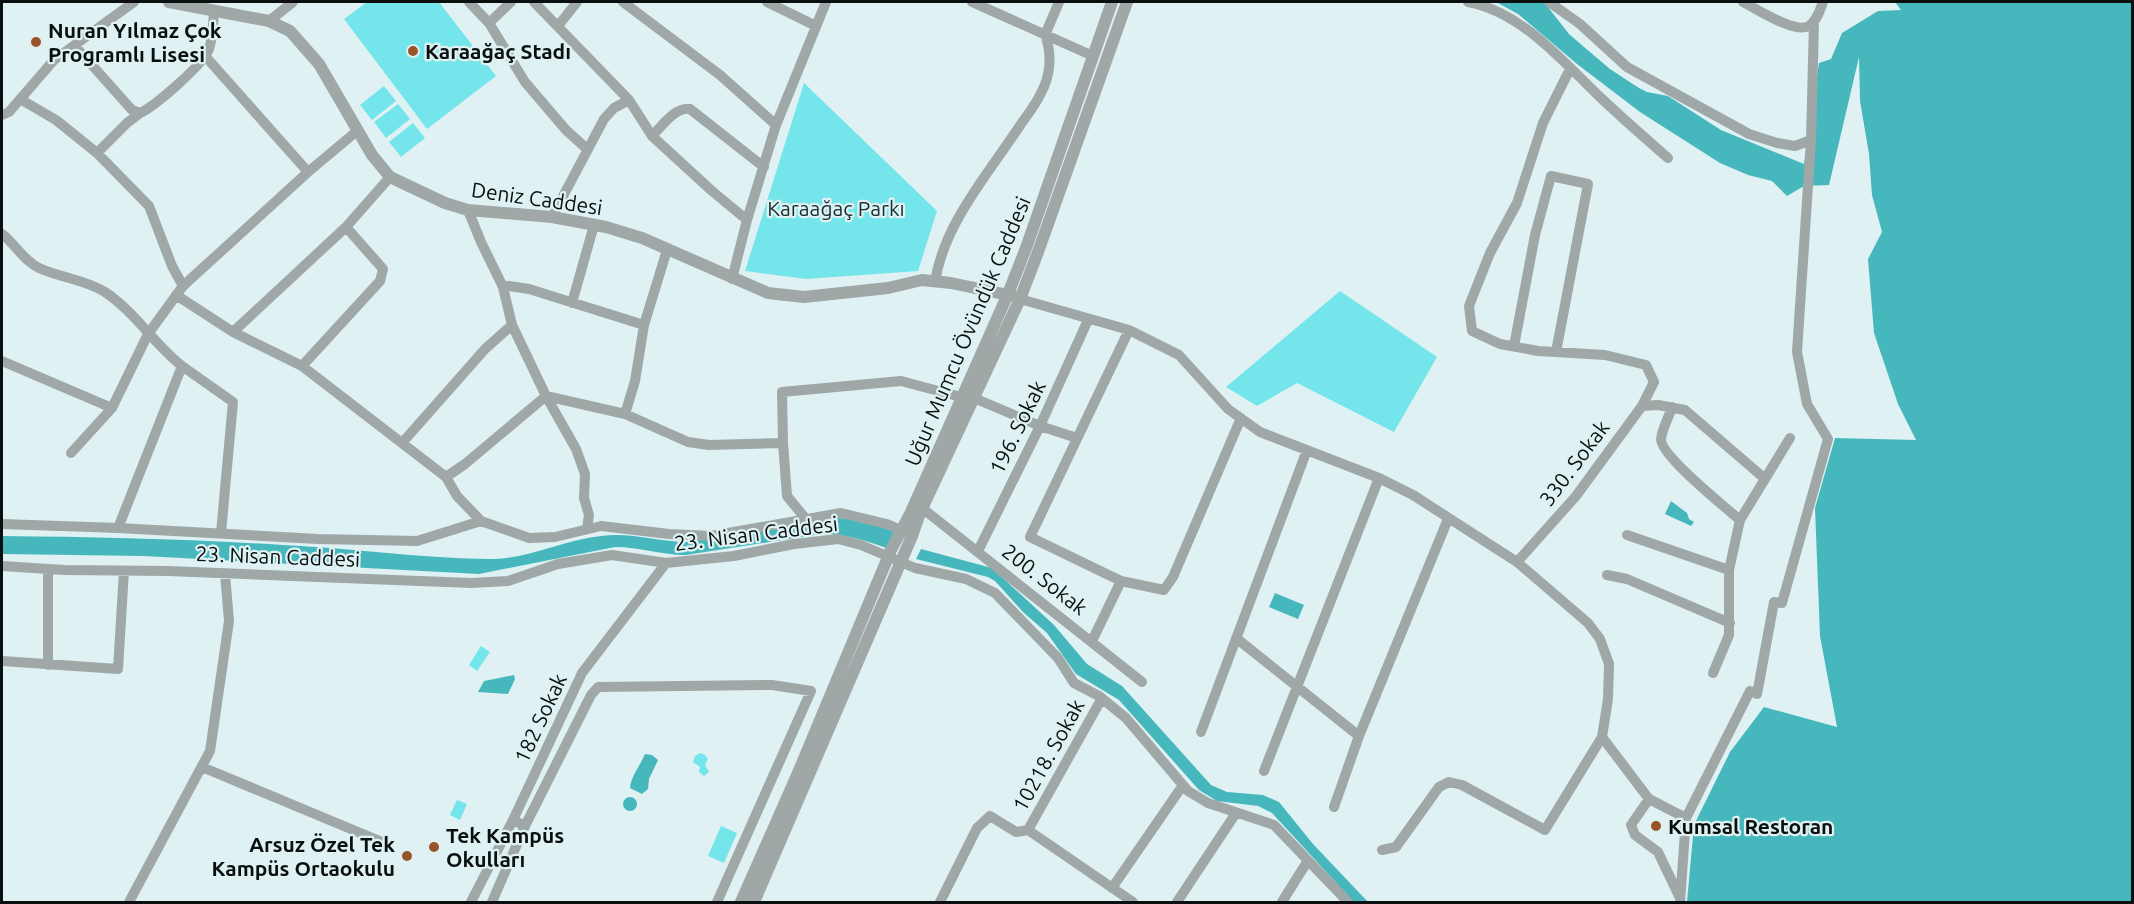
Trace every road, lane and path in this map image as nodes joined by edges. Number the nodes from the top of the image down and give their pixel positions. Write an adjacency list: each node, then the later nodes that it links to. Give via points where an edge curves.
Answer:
1 (134, 2): 26 (street)
2 (169, 2): 19 (street, Deniz Caddesi)
3 (294, 2): 20 (street)
4 (469, 2): 22 (street)
5 (511, 2): 22 (street)
6 (534, 2): 23 (street)
7 (577, 2): 23 (street)
8 (622, 2): 34 (street, via 720,75)
9 (767, 2): 24 (street)
10 (826, 2): 24 (street)
11 (972, 2): 25 (street)
12 (1059, 2): 25 (street)
13 (1112, 2): 27 (street, Uğur Mumcu Övündük Caddesi)
14 (1127, 2): 55 (street, Uğur Mumcu Övündük Caddesi, via 1038,252)
15 (1468, 2): 29 (street, via 1507,16)
16 (1549, 2): 37 (street, via 1627,67 1749,134 1795,146)
17 (1743, 2): 21 (street, via 1793,27 1806,28)
18 (1824, 2): 21 (street)
19 (214, 11): 20 (street, Deniz Caddesi); 28 (street)
20 (268, 21): 35 (street, Deniz Caddesi, via 290,31 319,64)
21 (1814, 22): 37 (street)
22 (489, 23): 38 (street, via 525,82)
23 (558, 26): 31 (street)
24 (816, 26): 34 (street)
25 (1045, 35): 27 (street); 52 (street, via 1050,57 1042,92 954,227 938,261)
26 (75, 46): 30 (street, via 54,60); 32 (street, via 126,104)
27 (1092, 56): 55 (street, Uğur Mumcu Övündük Caddesi)
28 (206, 57): 32 (street); 42 (street)
29 (1570, 69): 40 (street); 63 (street, via 1543,123 1517,203 1490,253 1469,306 1472,331)
30 (20, 99): 33 (street); 39 (street, via 56,120)
31 (629, 100): 36 (street); 38 (street, via 604,119)
32 (140, 113): 39 (street)
33 (2, 115)
34 (776, 125): 41 (street)
35 (357, 131): 42 (street); 43 (street, Deniz Caddesi)
36 (652, 136): 41 (street, via 674,114 690,109); 46 (street)
37 (1811, 140): 125 (street, via 1797,352 1808,405 1828,439 1782,603 1774,602 1757,694 1750,691)
38 (587, 149): 45 (street)
39 (97, 153): 54 (street, via 148,206)
40 (1668, 158)
41 (764, 167): 46 (street)
42 (308, 172): 54 (street)
43 (390, 177): 44 (street, Deniz Caddesi); 48 (street)
44 (468, 210): 45 (street, Deniz Caddesi); 53 (street)
45 (552, 217): 47 (street, Deniz Caddesi)
46 (747, 220): 51 (street)
47 (594, 225): 50 (street, Deniz Caddesi); 56 (street)
48 (346, 227): 61 (street); 67 (street, via 383,269 380,281)
49 (2, 234): 62 (street, via 22,257 39,268 104,292)
50 (667, 249): 51 (street, Deniz Caddesi); 59 (street)
51 (732, 279): 52 (street, Deniz Caddesi, via 768,294 804,297 888,288 922,280)
52 (935, 282): 55 (street, Deniz Caddesi)
53 (503, 287): 56 (street, via 530,289); 58 (street)
54 (180, 291): 61 (street); 62 (street)
55 (1014, 296): 57 (street); 69 (street, Uğur Mumcu Övündük Caddesi)
56 (572, 303): 59 (street)
57 (1088, 320): 60 (street); 75 (street, 196. Sokak)
58 (512, 325): 68 (street); 78 (street, via 485,349)
59 (644, 325): 73 (street)
60 (1129, 330): 74 (street, via 1179,355); 76 (street, 200. Sokak)
61 (233, 332): 67 (street)
62 (148, 334): 66 (street); 72 (street)
63 (1514, 346): 64 (street); 64 (street, via 1535,235 1551,176 1588,184)
64 (1556, 352): 70 (street, 330. Sokak, via 1605,355 1646,365 1654,382)
65 (2, 361): 72 (street)
66 (182, 366): 91 (street); 93 (street, via 233,402)
67 (302, 366): 78 (street)
68 (546, 396): 73 (street); 82 (street); 92 (street, via 576,449 585,474)
69 (968, 398): 75 (street); 79 (street, via 901,381 782,392); 85 (street, Uğur Mumcu Övündük Caddesi); 95 (street, Uğur Mumcu Övündük Caddesi, via 911,512)
70 (1642, 406): 71 (street); 98 (street, 330. Sokak, via 1576,496)
71 (1672, 407): 84 (street, via 1685,410); 88 (street, via 1662,447)
72 (112, 408): 81 (street)
73 (626, 414): 79 (street, via 688,442)
74 (1241, 418): 80 (street, via 1260,432); 106 (street, via 1164,590)
75 (1040, 426): 76 (street); 96 (street, 196. Sokak)
76 (1077, 438): 106 (street, 200. Sokak, via 1030,537)
77 (1790, 438): 84 (street)
78 (402, 443): 82 (street)
79 (783, 443): 86 (street, via 787,496)
80 (1307, 450): 83 (street); 108 (street)
81 (71, 453)
82 (446, 477): 89 (street, via 457,496)
83 (1379, 478): 87 (street); 114 (street)
84 (1764, 478): 88 (street)
85 (922, 508): 95 (street, Uğur Mumcu Övündük Caddesi); 96 (street, 200. Sokak)
86 (805, 518): 92 (street, via 711,536 601,526); 95 (street, via 841,513 863,517)
87 (1448, 519): 98 (street); 117 (street)
88 (1740, 520): 102 (street)
89 (482, 521): 92 (street, via 529,538); 93 (street, via 417,541)
90 (2, 524): 91 (street)
91 (118, 528): 93 (street)
92 (587, 529)
93 (221, 533)
94 (1627, 535): 102 (street)
95 (905, 536): 97 (street)
96 (978, 551): 109 (street, 200. Sokak)
97 (896, 556): 99 (street, 23. Nisan Caddesi, via 838,539); 115 (street, 23. Nisan Caddesi, via 915,568 966,579 995,593 1058,658 1074,683); 138 (street); 139 (street)
98 (1517, 562): 118 (street, via 1588,623 1600,639 1609,664)
99 (666, 563): 104 (street, 23. Nisan Caddesi, via 612,555 558,564 508,581 471,583); 126 (street, 182 Sokak, via 582,673)
100 (2, 566): 101 (street, 23. Nisan Caddesi)
101 (48, 569): 103 (street, 23. Nisan Caddesi); 111 (street)
102 (1729, 570): 107 (street)
103 (124, 571): 104 (street, 23. Nisan Caddesi); 111 (street, via 117,669)
104 (225, 574): 119 (street, via 229,621 210,751)
105 (1607, 574): 107 (street)
106 (1120, 581): 109 (street)
107 (1730, 623): 112 (street)
108 (1236, 638): 114 (street); 116 (street)
109 (1092, 640): 113 (street, 200. Sokak)
110 (2, 661): 111 (street)
111 (48, 664)
112 (1713, 673)
113 (1142, 682)
114 (1296, 688): 117 (street); 120 (street)
115 (1102, 698): 121 (street, 23. Nisan Caddesi, via 1126,718); 128 (street, 10218. Sokak)
116 (1201, 732)
117 (1359, 736): 123 (street)
118 (1602, 737): 122 (street); 130 (street, via 1545,830 1462,784 1449,782 1438,787 1396,847)
119 (202, 767): 129 (street); 134 (street)
120 (1264, 771)
121 (1183, 785): 124 (street, 23. Nisan Caddesi, via 1208,803); 132 (street)
122 (1649, 799): 125 (street); 133 (street, via 1631,825 1635,835 1658,852)
123 (1334, 807)
124 (1236, 813): 131 (street, 23. Nisan Caddesi, via 1274,825); 142 (street)
125 (1686, 818): 133 (street)
126 (513, 820): 127 (street); 135 (street, 182 Sokak)
127 (525, 826): 136 (street); 137 (street, via 598,687 772,685 811,691)
128 (1028, 830): 132 (street); 140 (street, via 1016,832 990,816 976,828)
129 (382, 842)
130 (1382, 850)
131 (1307, 862): 143 (street); 144 (street, 23. Nisan Caddesi)
132 (1112, 888): 141 (street)
133 (1680, 900)
134 (129, 903)
135 (471, 903)
136 (492, 903)
137 (717, 903)
138 (741, 903)
139 (754, 903)
140 (940, 903)
141 (1132, 903)
142 (1177, 903)
143 (1282, 903)
144 (1348, 903)

